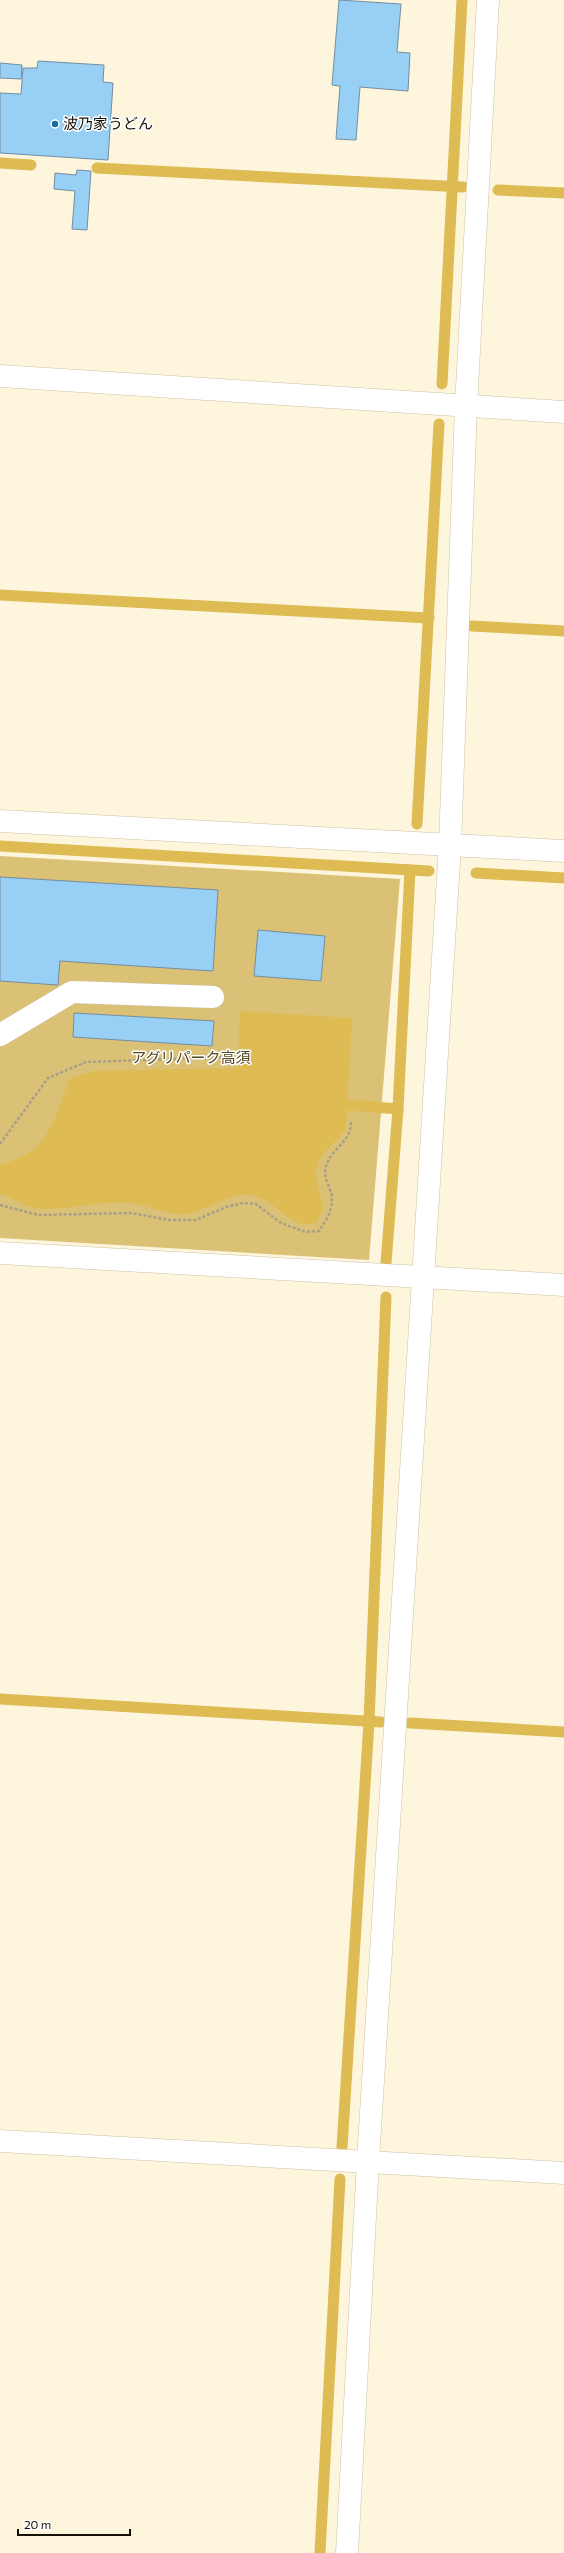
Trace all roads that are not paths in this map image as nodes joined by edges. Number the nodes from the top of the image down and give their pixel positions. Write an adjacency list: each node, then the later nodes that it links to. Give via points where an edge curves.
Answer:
1 (488, 0): 3 (street)
2 (0, 376): 3 (street)
3 (466, 406): 4 (street); 6 (street)
4 (564, 412)
5 (0, 821): 6 (street)
6 (450, 845): 7 (street); 11 (street)
7 (564, 852)
8 (213, 997): 9 (street, via 72,992)
9 (0, 1035)
10 (0, 1254): 11 (street)
11 (422, 1276): 12 (street); 14 (street)
12 (564, 1285)
13 (0, 2141): 14 (street)
14 (368, 2161): 15 (street); 16 (street)
15 (564, 2173)
16 (347, 2553)

